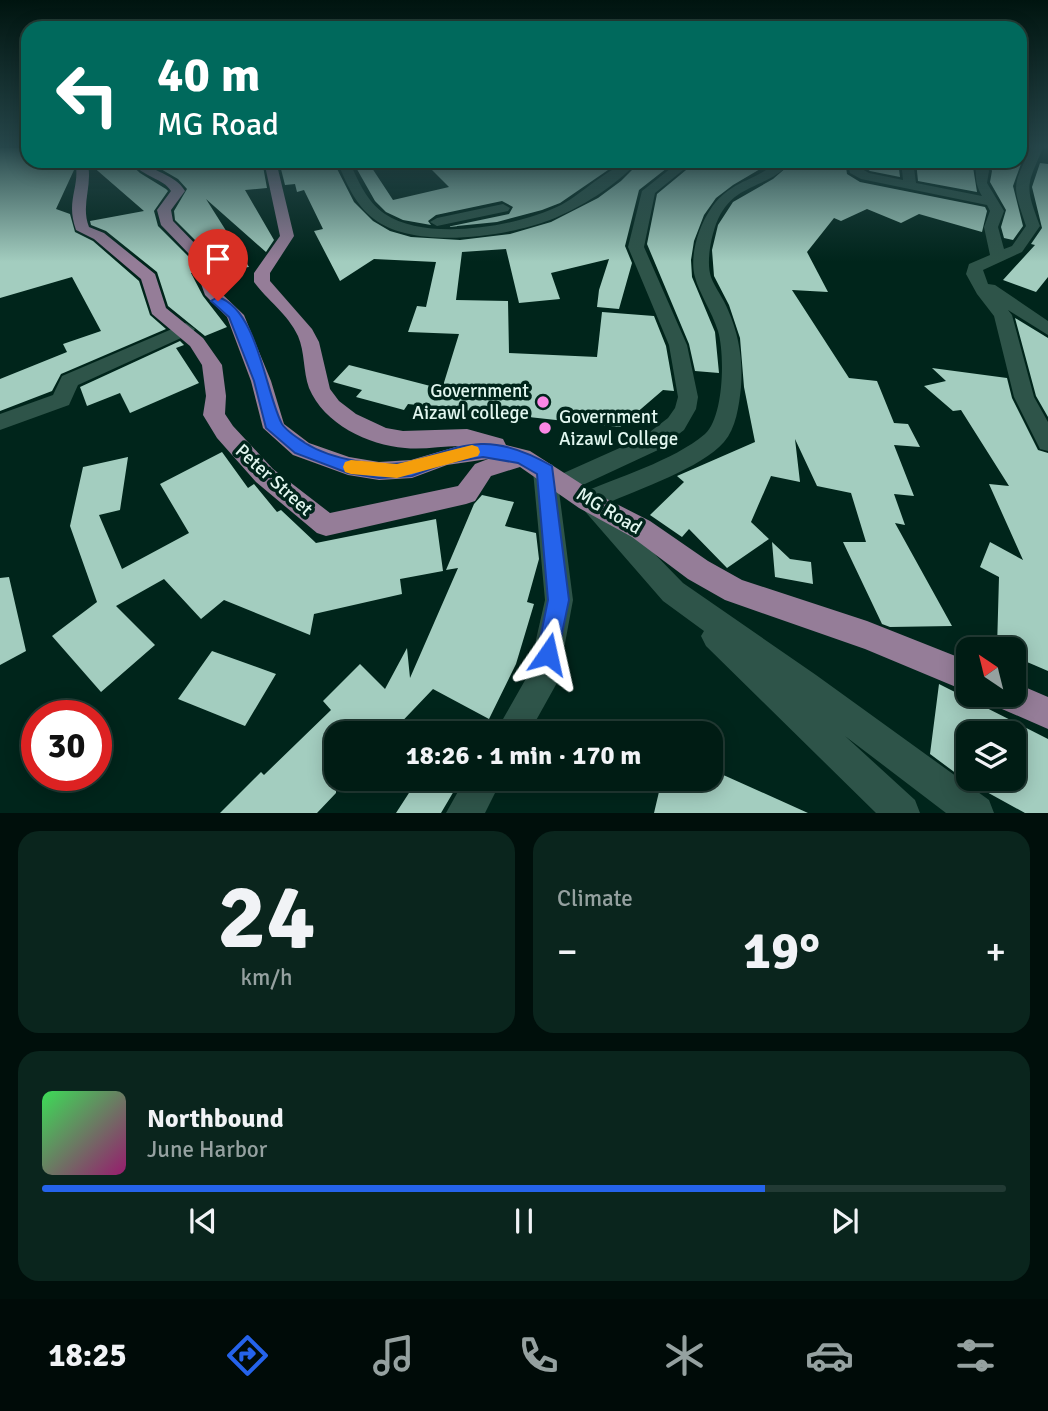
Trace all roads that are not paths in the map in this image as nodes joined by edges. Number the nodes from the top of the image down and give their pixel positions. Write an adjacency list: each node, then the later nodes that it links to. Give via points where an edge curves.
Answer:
1 (81, 186): 16 (main road, Peter Street, via 75,206 83,230 99,236 142,269 153,285 158,310)
2 (175, 186): 20 (main road, MG Road, via 178,191 164,210 166,222 198,255 213,295 235,316 274,428 287,439 318,457 379,471 412,469 483,450)
3 (276, 186): 20 (main road, via 287,236 262,273 262,282 306,335 320,387 330,405 349,420 389,437 482,439)
4 (352, 186): 13 (street)
5 (601, 186): 13 (street, via 565,208 517,228 413,233)
6 (656, 186): 20 (street, via 649,191 636,247 678,345 688,397 685,410 676,424 628,456)
7 (740, 186): 20 (street, via 724,198 705,238 702,277 729,336 732,356 723,429 706,445)
8 (910, 186): 11 (street)
9 (982, 186): 11 (street)
10 (1021, 186): 14 (street, via 1033,226 1017,249)
11 (990, 202): 14 (street, via 997,211 991,227)
12 (503, 208): 13 (street, via 438,222)
13 (390, 223)
14 (999, 258): 15 (street, via 975,267)
15 (982, 285): 17 (street); 19 (street, via 1003,315 1024,397)
16 (186, 329): 18 (street, via 69,381 62,400); 20 (main road, Peter Street, via 210,363 219,391 214,415 228,438 259,472 326,525 466,494 483,470)
17 (1048, 329)
18 (0, 422)
19 (1048, 443)
20 (555, 478): 21 (street); 22 (main road, MG Road, via 735,592 867,635); 25 (street, via 559,600 542,681)
21 (673, 593): 28 (street); 29 (street)
22 (956, 672)
23 (1026, 704): 24 (main road)
24 (1048, 713)
25 (518, 721)
26 (478, 791): 27 (street)
27 (464, 813)
28 (902, 813)
29 (976, 813)

